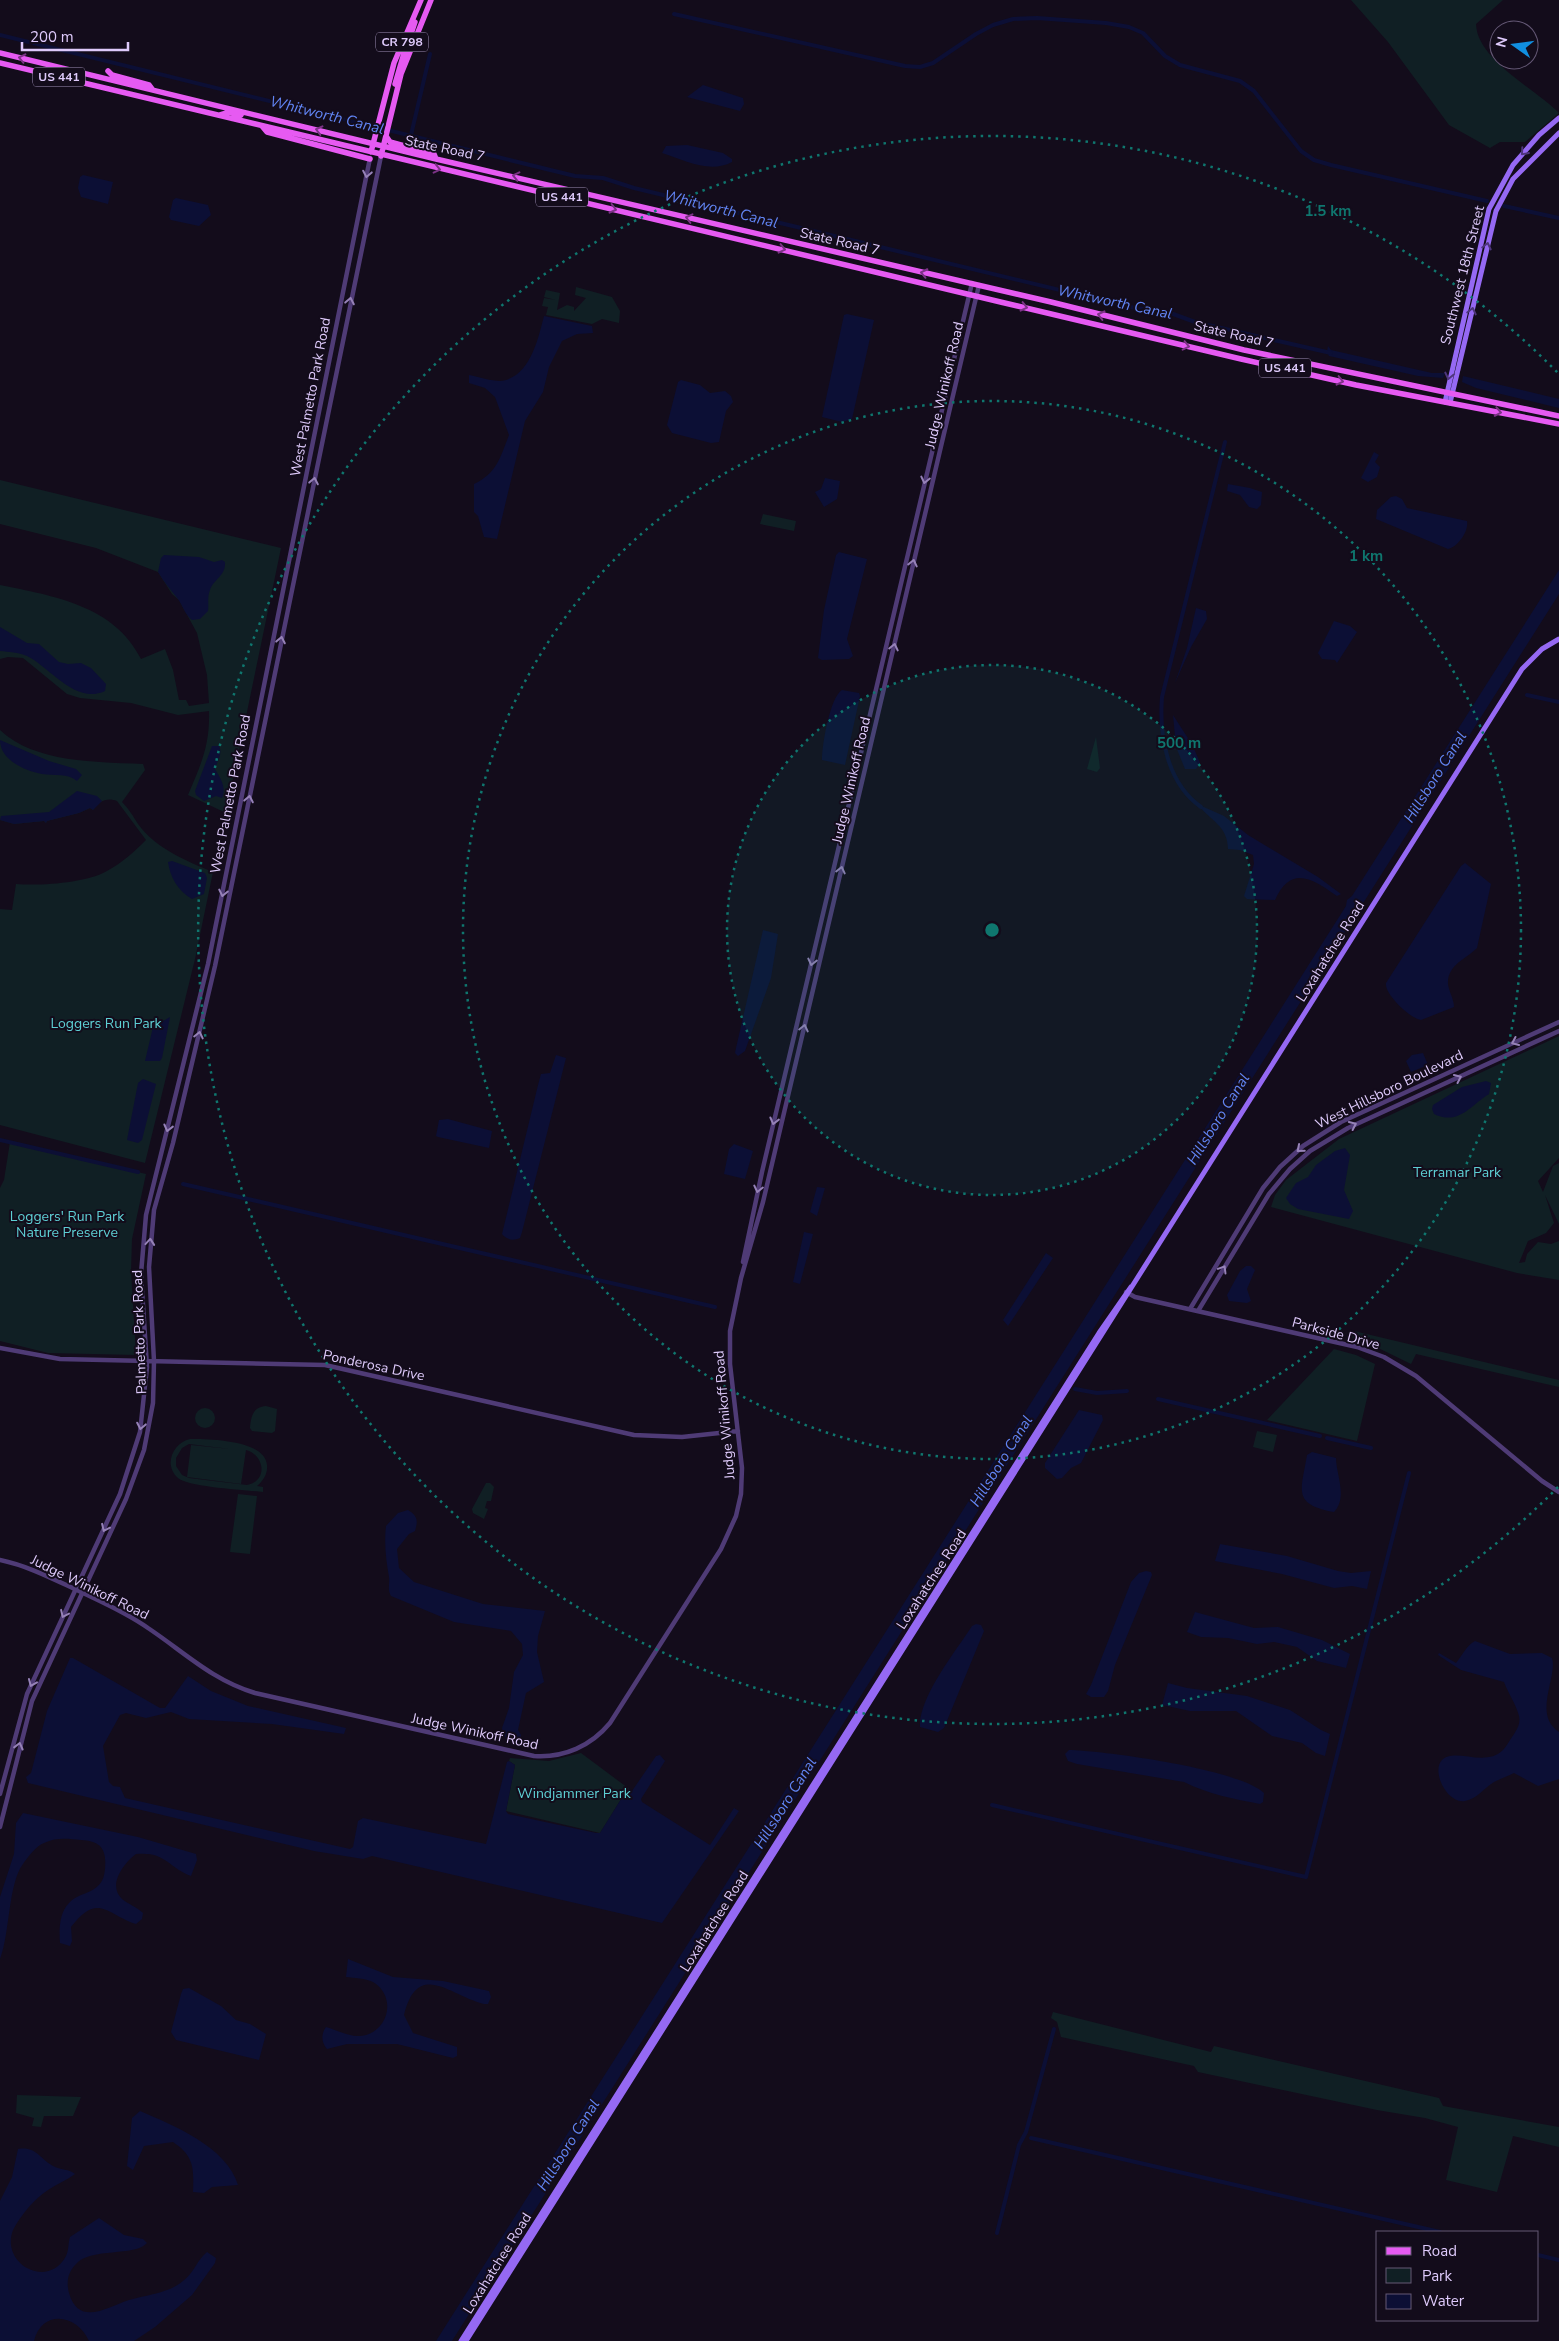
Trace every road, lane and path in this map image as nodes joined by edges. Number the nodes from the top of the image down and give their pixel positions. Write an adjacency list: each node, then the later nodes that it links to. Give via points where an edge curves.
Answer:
1 (431, 0): 4 (main road, West Palmetto Park Road / CR 798)
2 (420, 2): 3 (main road, West Palmetto Park Road / CR 798); 4 (main road)
3 (405, 35): 13 (main road, via 408,40 397,74); 22 (main road, West Palmetto Park Road / CR 798, via 394,63)
4 (413, 40): 13 (main road, West Palmetto Park Road / CR 798)
5 (0, 53): 9 (main road, State Road 7 / US 441, one-way to 5)
6 (0, 63): 8 (main road, State Road 7 / US 441)
7 (108, 71): 11 (main road, via 112,75 150,85)
8 (40, 72): 9 (main road, via 94,81); 10 (main road, State Road 7 / US 441)
9 (104, 78): 11 (main road, State Road 7 / US 441)
10 (102, 87): 12 (main road, via 112,84 160,95); 14 (main road, State Road 7 / US 441)
11 (152, 90): 12 (main road, State Road 7 / US 441)
12 (168, 93): 15 (main road, State Road 7 / US 441)
13 (396, 95): 21 (main road, West Palmetto Park Road / CR 798)
14 (158, 100): 15 (main road, via 167,99 214,110); 16 (main road, State Road 7 / US 441)
15 (222, 106): 17 (main road, State Road 7 / US 441)
16 (220, 115): 17 (main road, via 230,112); 19 (main road, State Road 7 / US 441)
17 (269, 118): 22 (main road, State Road 7 / US 441, one-way to 17)
18 (1559, 118): 40 (main road, Southwest 18th Street, one-way to 40, via 1514,165 1489,208)
19 (262, 126): 24 (main road, State Road 7 / US 441); 26 (main road, via 267,132)
20 (1559, 134): 41 (main road, Southwest 18th Street, one-way to 20, via 1496,211 1512,179)
21 (386, 136): 23 (main road, West Palmetto Park Road / CR 798); 27 (main road, via 390,142 434,154)
22 (374, 143): 23 (main road, State Road 7 / US 441); 24 (main road, West Palmetto Park Road / CR 798)
23 (383, 146): 25 (main road, West Palmetto Park Road / CR 798); 27 (main road, State Road 7 / US 441)
24 (371, 152): 25 (main road, State Road 7 / US 441); 26 (street, West Palmetto Park Road / CR 798)
25 (381, 156): 29 (main road, State Road 7 / US 441, one-way to 29); 48 (street, West Palmetto Park Road / CR 798, one-way to 25, via 226,912)
26 (370, 159): 49 (street, West Palmetto Park Road / CR 798, one-way to 49, via 208,964)
27 (436, 159): 28 (main road, State Road 7 / US 441)
28 (496, 172): 29 (main road, via 490,176); 30 (main road, State Road 7 / US 441, one-way to 28)
29 (474, 177): 32 (main road, State Road 7 / US 441, one-way to 32)
30 (972, 283): 31 (main road, State Road 7 / US 441); 32 (street, Judge Winikoff Road)
31 (979, 285): 33 (street, Judge Winikoff Road); 36 (main road, State Road 7 / US 441, one-way to 31)
32 (969, 294): 33 (main road, State Road 7 / US 441); 34 (street, Judge Winikoff Road)
33 (976, 296): 35 (street, Judge Winikoff Road); 37 (main road, State Road 7 / US 441, one-way to 37)
34 (960, 330): 35 (street); 51 (street, Judge Winikoff Road, one-way to 51, via 755,1200)
35 (968, 332): 51 (street, Judge Winikoff Road, one-way to 35, via 759,1216)
36 (1321, 367): 37 (main road); 38 (main road, State Road 7 / US 441)
37 (1291, 370): 39 (main road, State Road 7 / US 441)
38 (1342, 371): 39 (main road); 40 (main road, State Road 7 / US 441)
39 (1311, 374): 42 (main road, State Road 7 / US 441, one-way to 42)
40 (1446, 391): 41 (main road, State Road 7 / US 441); 42 (main road, Southwest 18th Street)
41 (1453, 393): 42 (main road, Southwest 18th Street); 43 (main road, State Road 7 / US 441)
42 (1448, 402): 44 (main road, State Road 7 / US 441, one-way to 44)
43 (1559, 416)
44 (1559, 424)
45 (1559, 639): 52 (main road, Loxahatchee Road, via 1542,649 1522,669)
46 (1559, 1022): 53 (street, West Hillsboro Boulevard, one-way to 53, via 1341,1122 1303,1146 1267,1183)
47 (1559, 1031): 54 (street, West Hillsboro Boulevard, one-way to 47, via 1269,1194 1314,1148 1348,1128)
48 (187, 1082): 50 (street, Palmetto Park Road / CR 798)
49 (160, 1161): 50 (street); 56 (street, West Palmetto Park Road / CR 798, via 148,1207 142,1250)
50 (168, 1163): 57 (street, Palmetto Park Road / CR 798, one-way to 50, via 149,1248 156,1202)
51 (741, 1278): 58 (street, Judge Winikoff Road, via 730,1326 729,1347)
52 (1127, 1293): 53 (street, Parkside Drive); 65 (main road, Loxahatchee Road); 66 (main road, Loxahatchee Road)
53 (1190, 1309): 54 (street, Parkside Drive)
54 (1198, 1311): 59 (street, Parkside Drive, via 1357,1347 1384,1357 1416,1376)
55 (0, 1348): 56 (street, Ponderosa Drive, via 60,1359)
56 (147, 1360): 57 (street, Ponderosa Drive); 61 (street, West Palmetto Park Road / CR 798, one-way to 61, via 143,1416 129,1471)
57 (154, 1361): 58 (street, Ponderosa Drive, via 325,1365 634,1435 682,1437); 62 (street, Palmetto Park Road / CR 798, via 151,1419 140,1465)
58 (738, 1431): 62 (street, Judge Winikoff Road, via 742,1489 735,1520 726,1540 610,1723 590,1742 559,1755 522,1755 249,1691 212,1674 138,1621)
59 (1559, 1492)
60 (0, 1560): 61 (street, Judge Winikoff Road, via 28,1568)
61 (75, 1590): 62 (street, Judge Winikoff Road); 63 (street, CR 798, one-way to 63, via 27,1694)
62 (81, 1593): 64 (street, Palmetto Park Road / CR 798, one-way to 62, via 30,1707)
63 (0, 1794)
64 (0, 1827)
65 (461, 2341)
66 (466, 2341)

